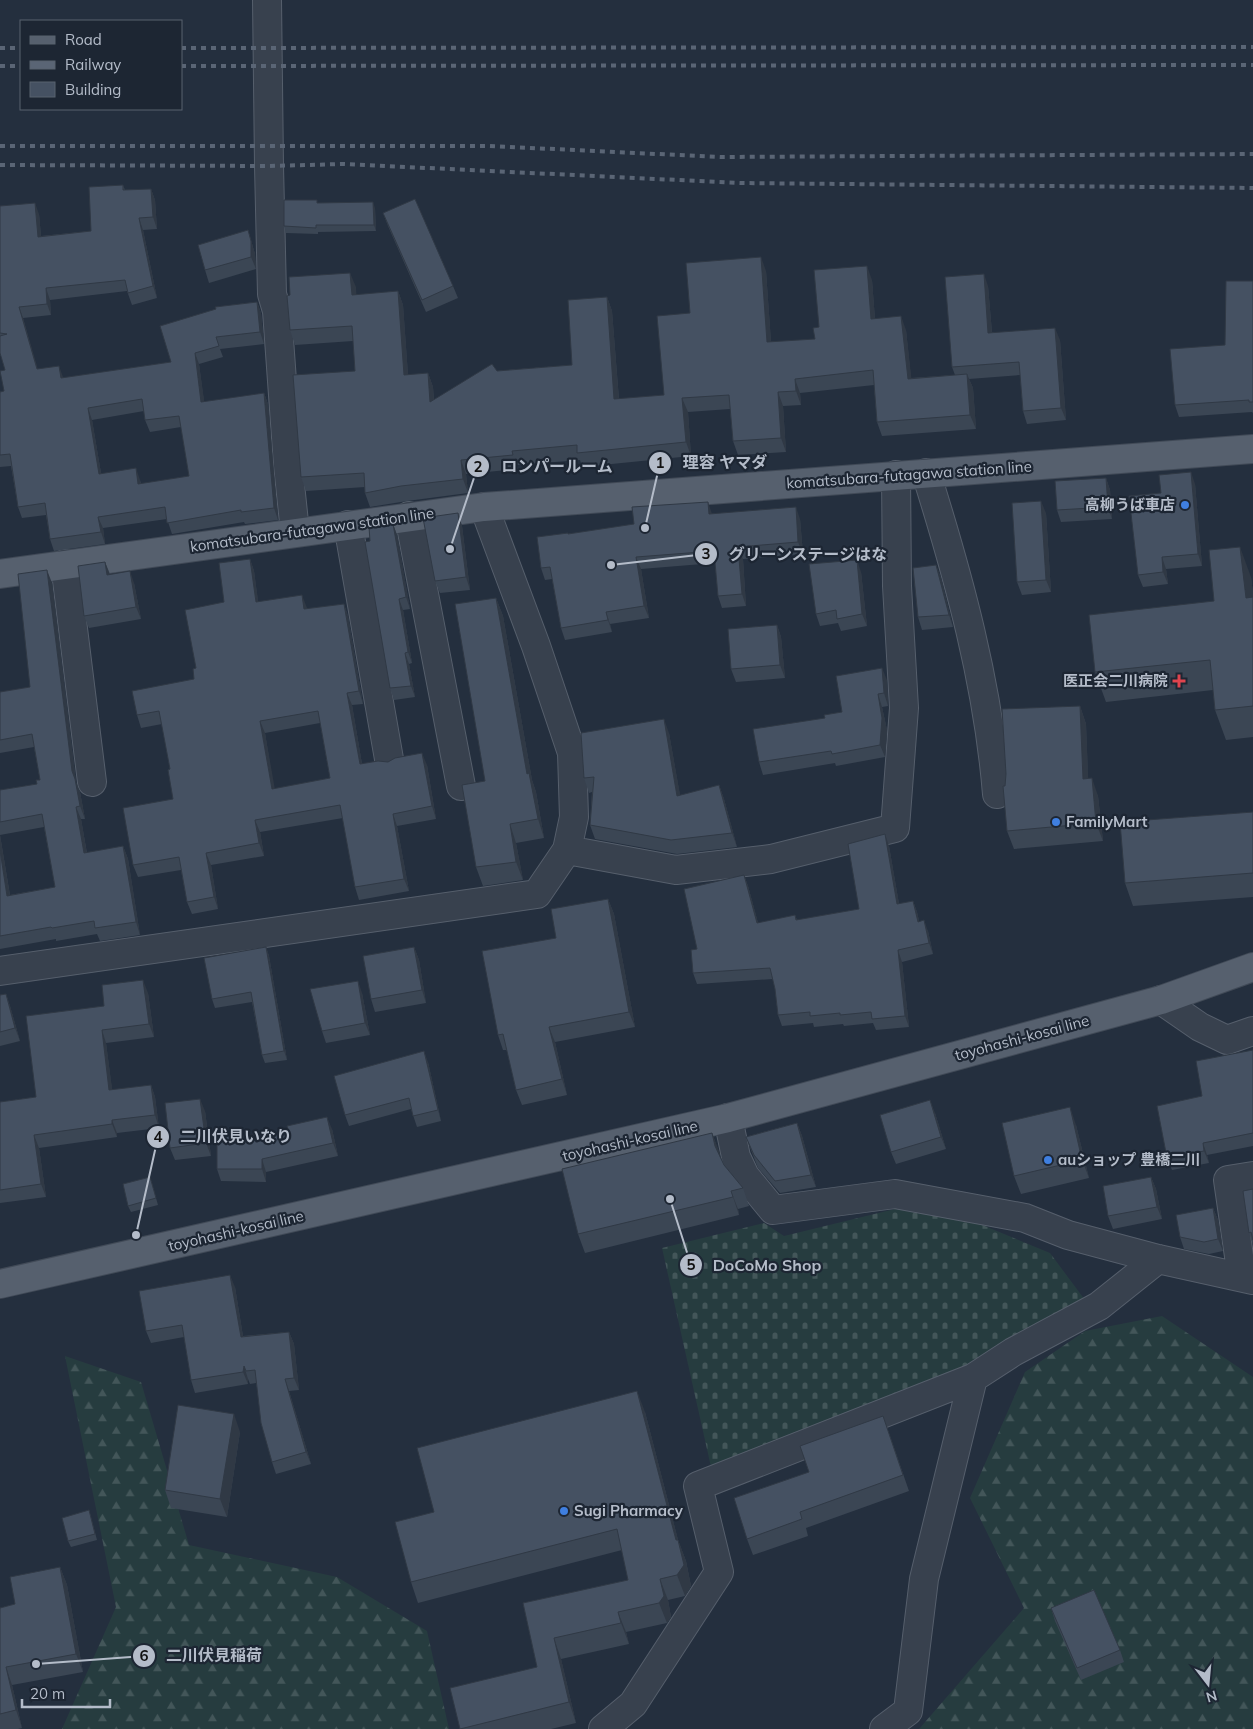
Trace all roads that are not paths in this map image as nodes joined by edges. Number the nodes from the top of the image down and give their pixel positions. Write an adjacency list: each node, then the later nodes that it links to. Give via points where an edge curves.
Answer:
1 (267, 0): 8 (street, via 272,294 277,311)
2 (1253, 449): 3 (main road, komatsubara-futagawa station line)
3 (926, 473): 4 (main road, komatsubara-futagawa station line); 14 (street, via 974,645)
4 (896, 475): 5 (main road, komatsubara-futagawa station line); 15 (street, via 897,586 904,708 895,828 771,859 676,870)
5 (484, 506): 6 (main road, komatsubara-futagawa station line); 15 (street, via 572,754 574,817)
6 (409, 516): 7 (main road, komatsubara-futagawa station line); 13 (street)
7 (348, 525): 8 (main road, komatsubara-futagawa station line); 11 (street)
8 (295, 532): 9 (main road, komatsubara-futagawa station line)
9 (65, 564): 10 (main road, komatsubara-futagawa station line); 12 (street)
10 (0, 574)
11 (389, 759)
12 (92, 782)
13 (461, 786)
14 (998, 794)
15 (567, 850): 17 (street, via 536,894)
16 (1253, 967): 18 (main road, toyohashi-kosai line)
17 (0, 971)
18 (1161, 1000): 19 (street, via 1200,1027 1227,1040); 20 (main road, toyohashi-kosai line)
19 (1253, 1031)
20 (728, 1118): 22 (street, via 736,1157 745,1176 773,1210 896,1194 1025,1218 1068,1234); 24 (main road, toyohashi-kosai line)
21 (1253, 1176): 23 (street, via 1228,1180)
22 (1158, 1259): 23 (street); 25 (street, via 1099,1306 1013,1352)
23 (1248, 1278)
24 (0, 1284)
25 (973, 1378): 26 (street, via 698,1486 719,1572 633,1704); 27 (street, via 924,1578 908,1711)
26 (603, 1729)
27 (884, 1729)

